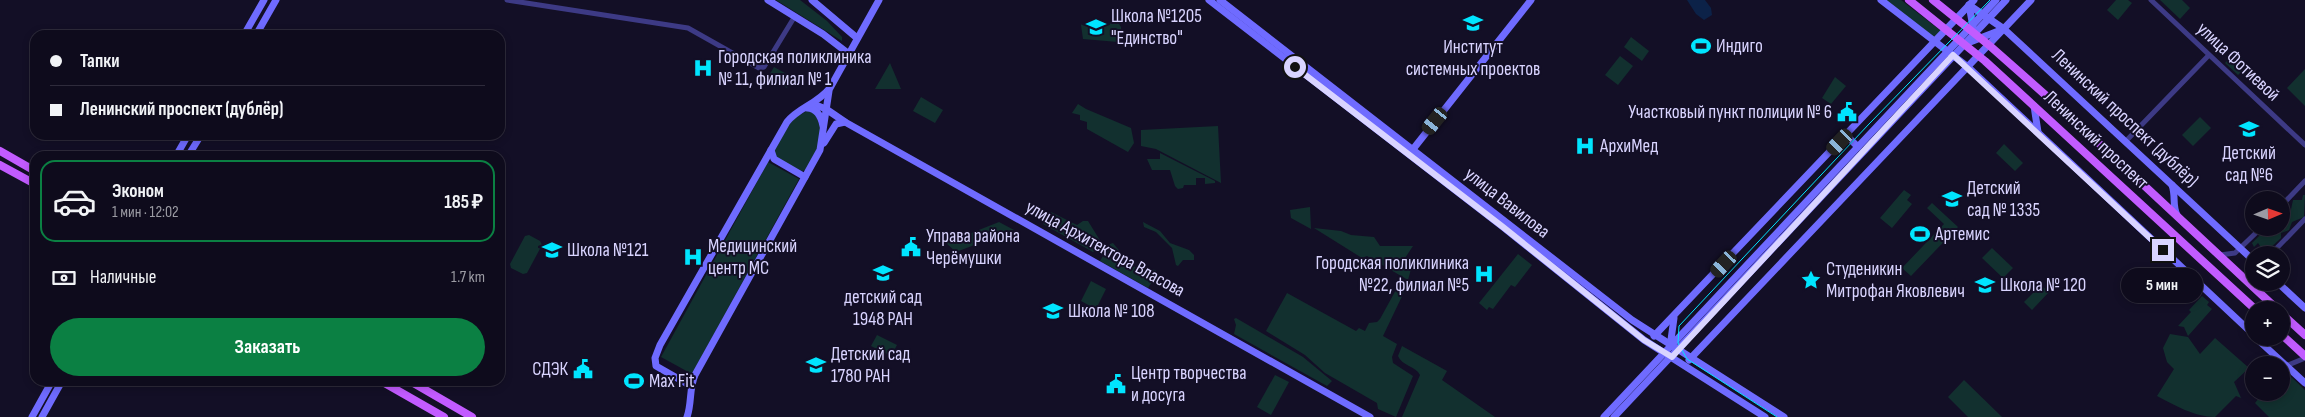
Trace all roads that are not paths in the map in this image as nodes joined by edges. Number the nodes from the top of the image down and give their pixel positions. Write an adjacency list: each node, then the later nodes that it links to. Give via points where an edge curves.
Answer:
1 (264, 0): 18 (street)
2 (276, 0): 19 (street)
3 (508, 0): 20 (street, via 688,28 759,68 764,67)
4 (768, 0): 20 (street)
5 (812, 0): 28 (street)
6 (879, 0): 28 (street)
7 (1209, 0): 57 (street, улица Вавилова)
8 (1220, 0): 57 (street, улица Вавилова)
9 (1530, 0): 57 (street)
10 (1880, 0): 30 (street)
11 (1909, 0): 27 (main road, Ленинский проспект)
12 (1932, 0): 22 (main road, Ленинский проспект)
13 (1996, 0): 21 (street)
14 (2006, 0): 21 (street)
15 (2031, 0): 24 (street)
16 (2151, 0): 35 (street, улица Фотиевой)
17 (1972, 3): 21 (street, Ленинский проспект (дублёр)); 22 (street); 23 (street)
18 (258, 10): 19 (street, via 265,8); 25 (street)
19 (267, 15): 26 (street)
20 (795, 16): 34 (street)
21 (1985, 17): 23 (street); 24 (street, Ленинский проспект (дублёр))
22 (1956, 19): 23 (main road, Ленинский проспект); 27 (street)
23 (1972, 29): 29 (main road, Ленинский проспект); 31 (street)
24 (2004, 29): 29 (street); 32 (street); 49 (street, Ленинский проспект (дублёр))
25 (247, 30)
26 (259, 30)
27 (1946, 30): 30 (street); 31 (main road, Ленинский проспект)
28 (857, 38): 34 (street)
29 (1982, 39): 31 (street); 32 (main road, Ленинский проспект)
30 (1935, 42): 33 (street); 46 (street)
31 (1961, 44): 33 (street); 36 (main road, Ленинский проспект); 37 (street)
32 (1990, 46): 36 (street); 65 (main road, Ленинский проспект)
33 (1951, 53): 37 (street); 51 (street); 87 (street)
34 (848, 54): 38 (street)
35 (2209, 55): 49 (street); 50 (street, улица Фотиевой)
36 (1979, 56): 37 (street); 39 (main road, Ленинский проспект)
37 (1968, 67): 45 (street); 91 (street)
38 (830, 88): 40 (street, via 822,99); 42 (street)
39 (2031, 102): 45 (street); 73 (main road, Ленинский проспект)
40 (813, 104): 41 (street); 42 (street, улица Архитектора Власова)
41 (805, 108): 44 (street, via 813,108 818,113); 52 (street, via 787,122)
42 (826, 109): 43 (street, улица Архитектора Власова); 44 (street)
43 (845, 122): 53 (street, via 836,124); 108 (street, улица Архитектора Власова)
44 (824, 128): 53 (street)
45 (2039, 134): 79 (street)
46 (1846, 135): 51 (street); 76 (street)
47 (185, 140): 55 (street)
48 (197, 140): 56 (street)
49 (2125, 142): 63 (street, Ленинский проспект (дублёр))
50 (2305, 145)
51 (1858, 147): 86 (street)
52 (771, 150): 60 (street, via 774,159); 102 (street, via 655,358 654,363 658,367)
53 (820, 150): 60 (street)
54 (0, 151): 59 (main road)
55 (179, 151)
56 (191, 151)
57 (1411, 152): 77 (street, улица Вавилова); 80 (street, улица Вавилова)
58 (0, 165): 61 (main road)
59 (30, 168)
60 (805, 177): 102 (street)
61 (30, 181)
62 (2305, 181): 64 (street)
63 (2172, 185): 65 (street, via 2174,210); 69 (street, Ленинский проспект (дублёр))
64 (2290, 197)
65 (2179, 218): 71 (main road, Ленинский проспект)
66 (2305, 219): 68 (street)
67 (2253, 236): 69 (street)
68 (2279, 246)
69 (2241, 249): 70 (street, Ленинский проспект (дублёр)); 71 (street, via 2231,255)
70 (2245, 252)
71 (2219, 255): 74 (main road, Ленинский проспект)
72 (2287, 291): 75 (street)
73 (2246, 301)
74 (2268, 301)
75 (2305, 308)
76 (1675, 316): 82 (street); 86 (street)
77 (1632, 320): 80 (street, via 1634,328); 82 (street, улица Вавилова)
78 (2290, 321): 81 (main road)
79 (2245, 327)
80 (1628, 328): 83 (street, улица Вавилова)
81 (2305, 335)
82 (1654, 336): 86 (street, улица Вавилова)
83 (1644, 340): 86 (street, улица Вавилова); 94 (street, via 1653,352)
84 (2290, 343): 90 (main road)
85 (2265, 346): 88 (street)
86 (1669, 348): 87 (street, улица Вавилова); 89 (street, улица Вавилова); 94 (street)
87 (1678, 350): 89 (street); 91 (street, улица Вавилова)
88 (2276, 356)
89 (1672, 357): 92 (street, улица Вавилова); 95 (street)
90 (2305, 357): 93 (street)
91 (1692, 358): 92 (street); 112 (street, улица Вавилова)
92 (1680, 362): 95 (street); 111 (street, улица Вавилова)
93 (2290, 364)
94 (1651, 366): 109 (street)
95 (1664, 366): 110 (street)
96 (2290, 370): 97 (street)
97 (2305, 383)
98 (49, 386): 103 (street)
99 (59, 386): 104 (street)
100 (390, 386): 105 (main road)
101 (419, 386): 106 (main road)
102 (691, 386): 107 (street)
103 (32, 417)
104 (42, 417)
105 (444, 417)
106 (472, 417)
107 (687, 417)
108 (1370, 417)
109 (1604, 417)
110 (1614, 417)
111 (1766, 417)
112 (1784, 417)

